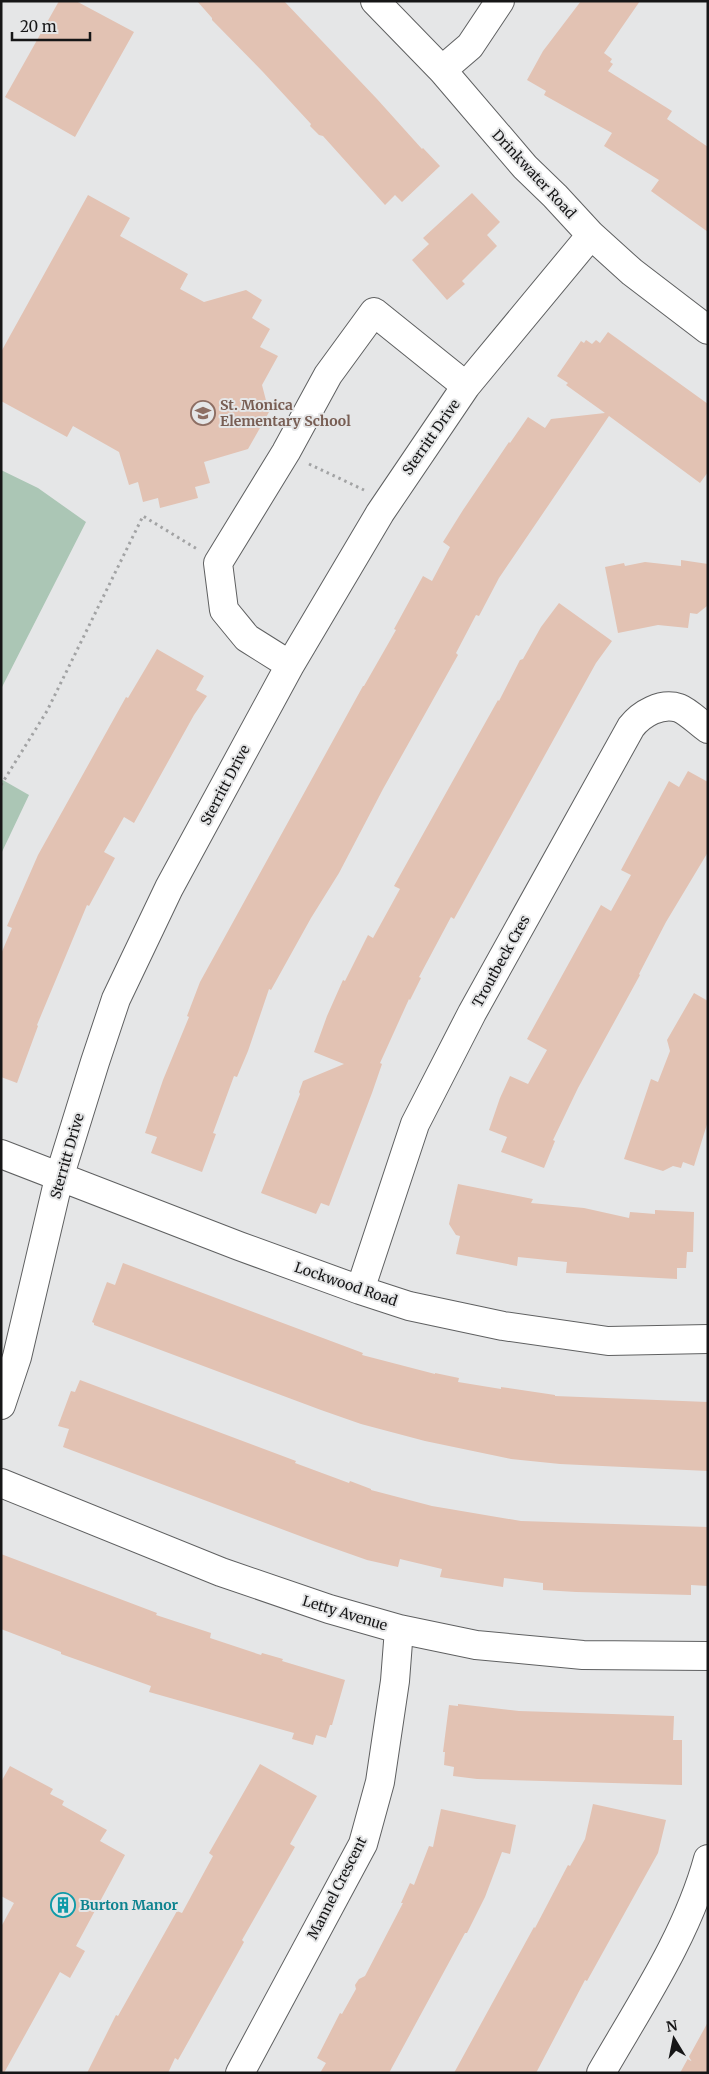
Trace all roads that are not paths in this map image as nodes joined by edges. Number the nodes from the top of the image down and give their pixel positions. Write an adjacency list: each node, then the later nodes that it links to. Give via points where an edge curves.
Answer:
1 (375, 1): 3 (street, Drinkwater Road)
2 (500, 1): 3 (street, via 470,46)
3 (442, 70): 4 (street, Drinkwater Road, via 525,167)
4 (591, 235): 5 (street, Drinkwater Road, via 632,272); 6 (street, Sterritt Drive)
5 (708, 330)
6 (466, 386): 7 (street, Sterritt Drive, via 387,502); 7 (street, via 374,312 328,375 286,452 218,563 224,610 247,638)
7 (290, 665): 10 (street, Sterritt Drive, via 169,888 116,999)
8 (708, 729): 11 (street, Troutbeck Cres, via 678,708 659,707 637,719 631,728 477,1004 415,1124)
9 (1, 1154): 10 (street, Lockwood Road)
10 (59, 1178): 11 (street, Lockwood Road); 13 (street, Sterritt Drive, via 17,1357)
11 (360, 1290): 12 (street, Lockwood Road, via 409,1306 503,1326 608,1341)
12 (708, 1339)
13 (1, 1404)
14 (1, 1483): 15 (street, Letty Avenue, via 220,1572 328,1610)
15 (399, 1630): 16 (street, Letty Avenue, via 476,1645 583,1655); 18 (street, Mannel Crescent, via 380,1782 362,1844)
16 (708, 1656)
17 (708, 1860): 19 (street, via 667,1956)
18 (240, 2073)
19 (601, 2073)

